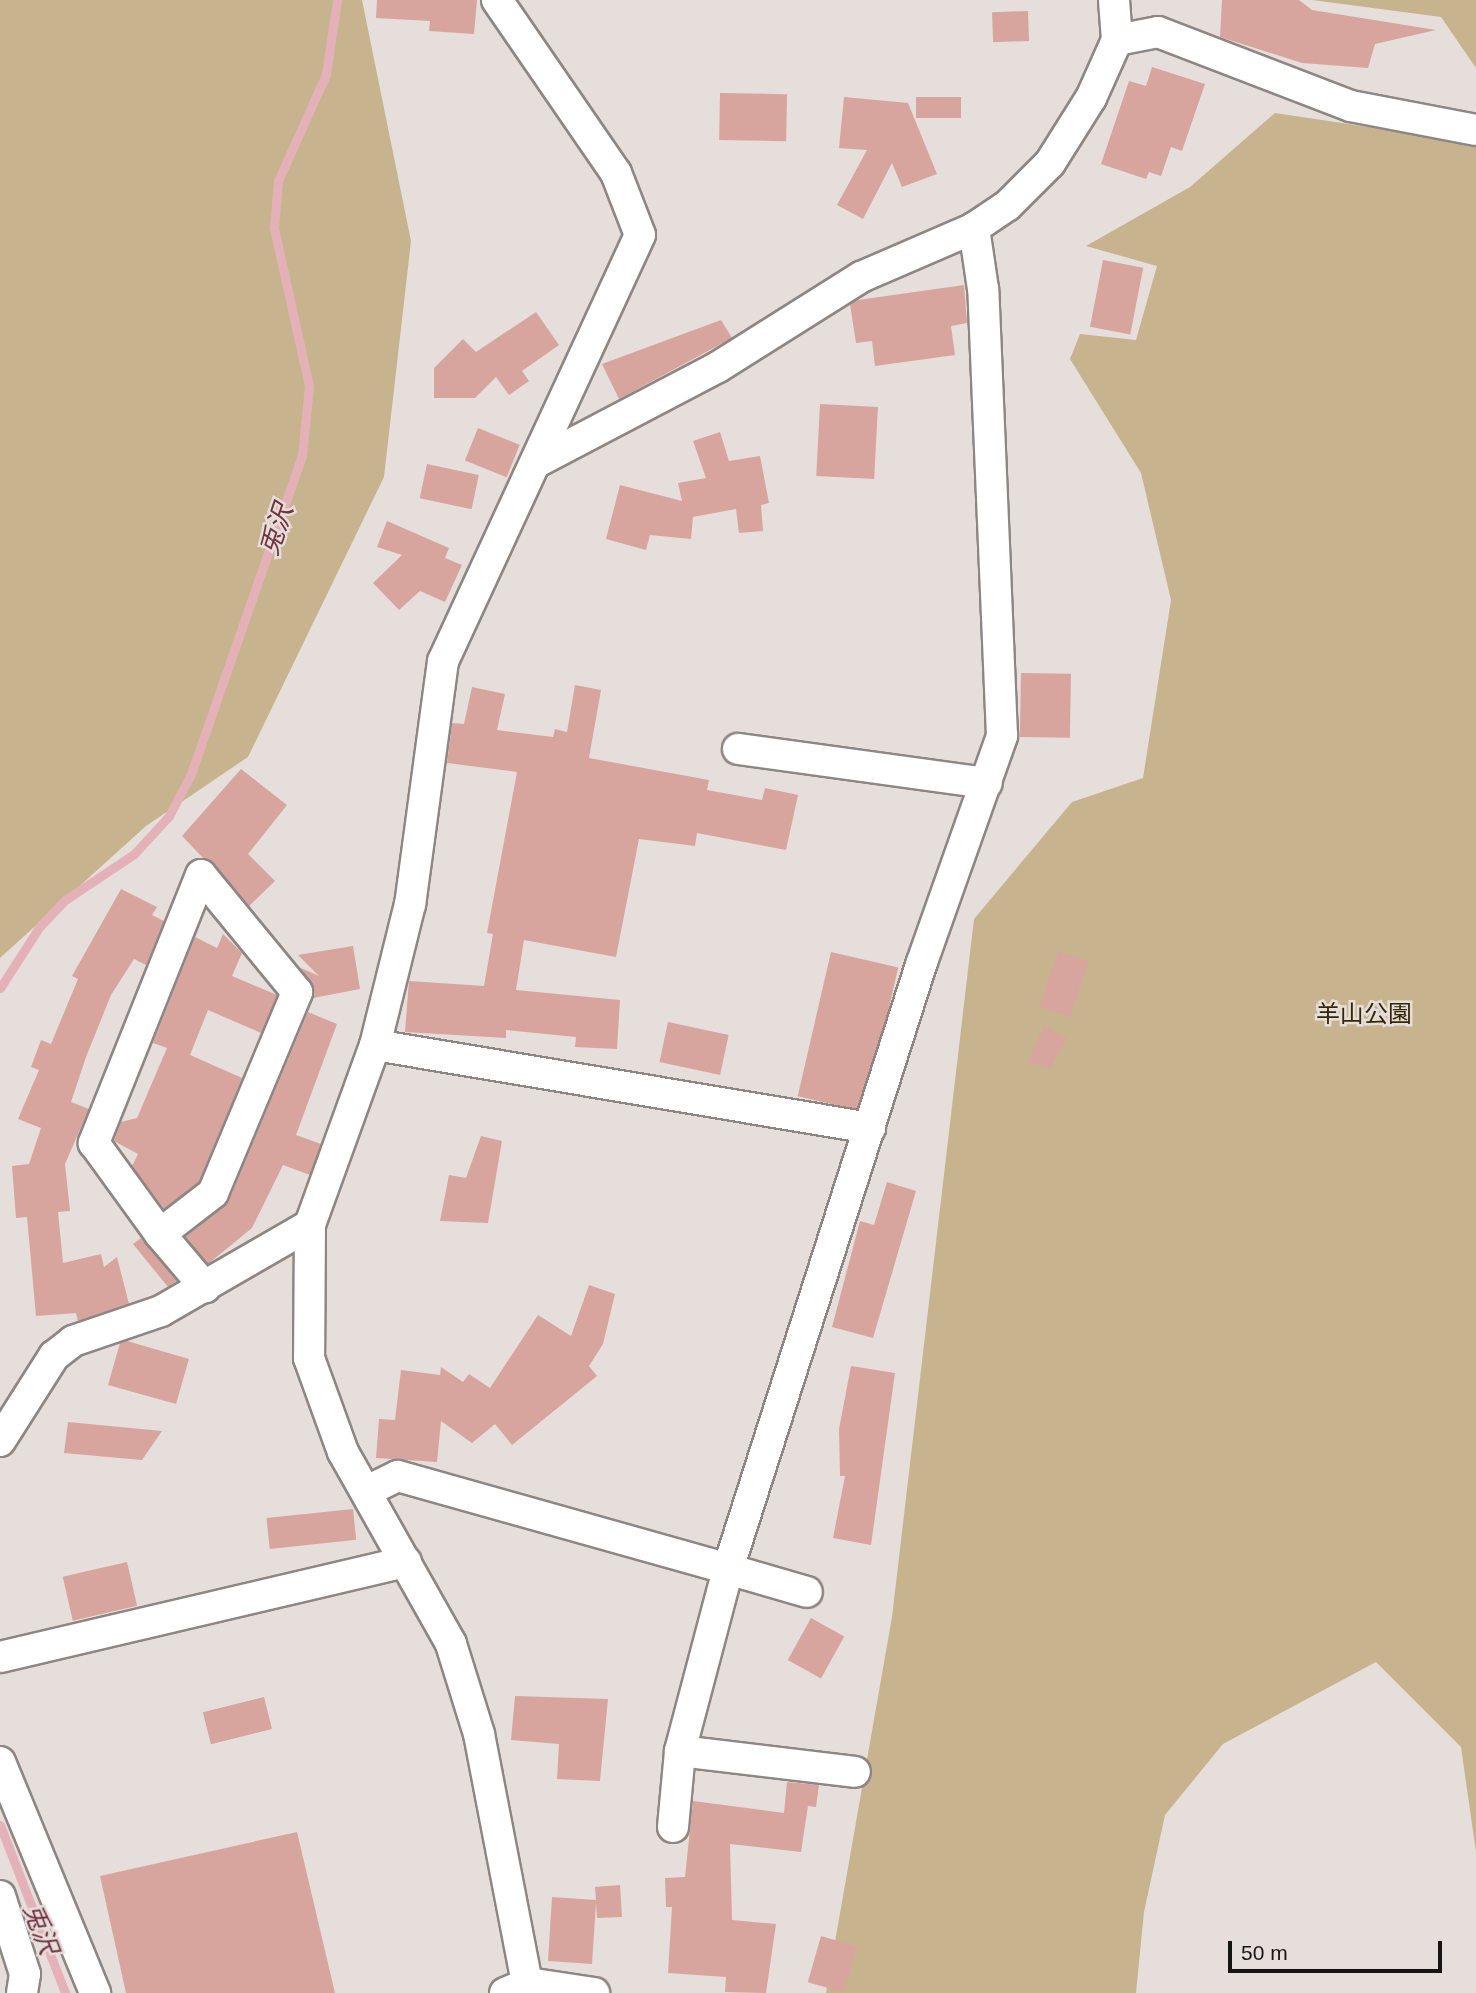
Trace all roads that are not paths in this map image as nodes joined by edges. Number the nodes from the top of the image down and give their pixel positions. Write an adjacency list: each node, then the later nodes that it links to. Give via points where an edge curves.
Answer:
1 (497, 0): 6 (street, via 616,173 640,235)
2 (1114, 0): 3 (street)
3 (1117, 40): 4 (street, via 1158,32 1351,106); 5 (street, via 1091,98 1050,163)
4 (1476, 130)
5 (974, 228): 6 (street, via 861,277 718,367); 8 (street, via 1000,625 1002,736)
6 (537, 462): 9 (street, via 443,661 410,904)
7 (738, 749): 8 (street)
8 (987, 783): 10 (street)
9 (375, 1045): 10 (street); 11 (street)
10 (870, 1128): 17 (street)
11 (310, 1225): 13 (street); 15 (street, via 309,1358 324,1409)
12 (160, 1234): 12 (street, via 94,1143 201,875 297,992 214,1193); 13 (street)
13 (205, 1287): 14 (street, via 161,1311 73,1341 54,1356)
14 (0, 1441)
15 (367, 1491): 16 (street); 17 (street, via 398,1476)
16 (406, 1562): 19 (street); 25 (street, via 451,1644 479,1734)
17 (728, 1569): 18 (street); 20 (street)
18 (807, 1592)
19 (0, 1657)
20 (681, 1751): 22 (street); 23 (street)
21 (0, 1762): 27 (street)
22 (855, 1772)
23 (673, 1827)
24 (0, 1896): 26 (street, via 25,1974)
25 (521, 1990): 28 (street)
26 (22, 1993)
27 (95, 1993)
28 (594, 1993)

